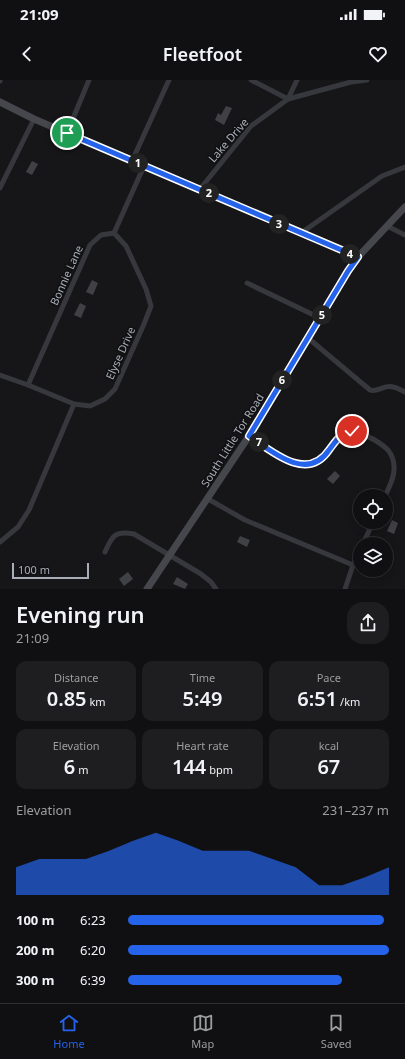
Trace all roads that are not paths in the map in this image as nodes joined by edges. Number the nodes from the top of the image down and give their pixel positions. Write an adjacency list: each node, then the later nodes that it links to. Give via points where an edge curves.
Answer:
1 (89, 80): 9 (street)
2 (169, 80): 10 (street)
3 (251, 80): 6 (street)
4 (297, 80): 6 (street)
5 (367, 80): 6 (street, Lake Drive, via 350,82)
6 (288, 99): 14 (street, Lake Drive, via 251,126)
7 (0, 102): 8 (street)
8 (34, 119): 9 (street); 13 (street)
9 (67, 133): 10 (street)
10 (132, 161): 11 (street)
11 (144, 166): 14 (street); 18 (street)
12 (405, 167): 17 (street, via 382,176)
13 (0, 188)
14 (200, 189): 17 (street)
15 (405, 206): 16 (street, South Little Tor Road)
16 (387, 226): 19 (street); 20 (street, South Little Tor Road)
17 (301, 233): 20 (street)
18 (114, 234): 25 (street, Bonnie Lane, via 101,235 90,245); 27 (street, Elyse Drive, via 126,246 151,306 115,389 105,399 90,406)
19 (405, 235)
20 (358, 257): 22 (street, South Little Tor Road)
21 (247, 283): 22 (street)
22 (320, 318): 23 (street, South Little Tor Road)
23 (308, 338): 26 (street, via 370,390 388,386); 28 (street, South Little Tor Road)
24 (0, 374): 25 (street, Elyse Drive)
25 (28, 385): 27 (street, Elyse Drive)
26 (405, 392)
27 (74, 404): 31 (street, via 29,510 18,527)
28 (249, 436): 29 (street, via 280,457 302,465 321,459 344,432 359,433 376,441 392,458 395,466 394,475); 30 (street, South Little Tor Road)
29 (387, 489)
30 (208, 499): 33 (street, South Little Tor Road); 34 (street, via 245,520)
31 (0, 542)
32 (105, 552): 33 (street, via 111,539 118,533 126,532 134,534)
33 (169, 555): 35 (street, South Little Tor Road); 36 (street, via 201,574)
34 (353, 565): 37 (street)
35 (147, 589)
36 (216, 589)
37 (345, 589)

